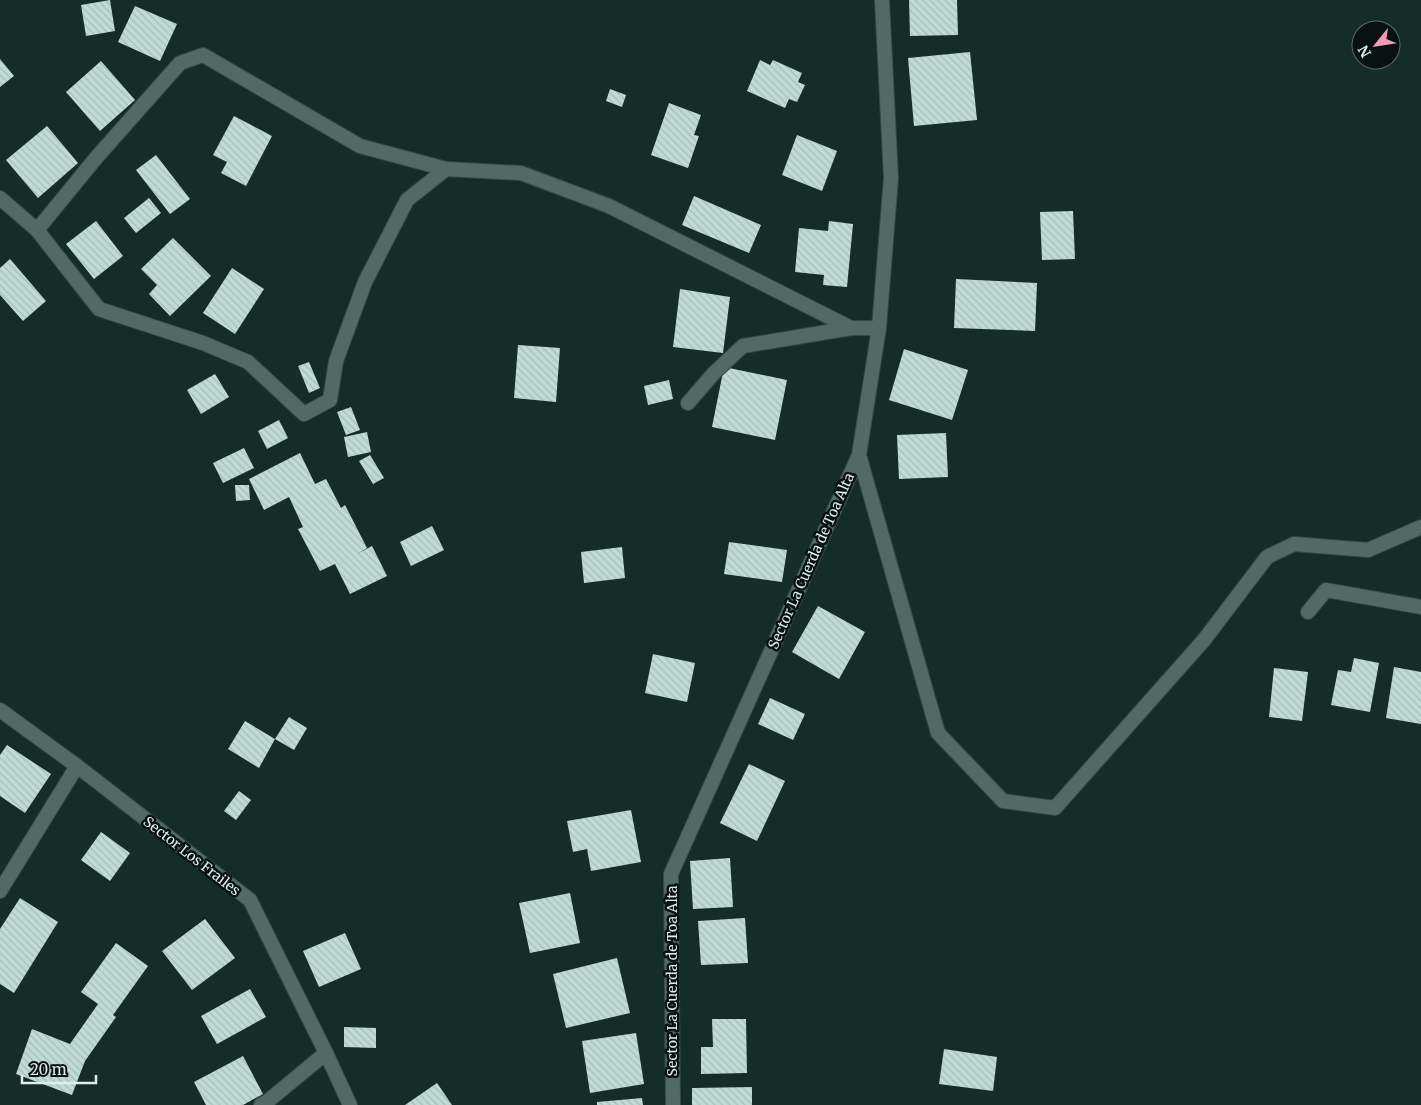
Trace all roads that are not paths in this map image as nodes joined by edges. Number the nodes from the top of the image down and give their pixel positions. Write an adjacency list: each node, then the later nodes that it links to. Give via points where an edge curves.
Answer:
1 (882, 0): 6 (street, Sector La Cuerda de Toa Alta, via 892,178)
2 (446, 169): 4 (street, via 360,146 203,55 180,62); 4 (street, via 407,200 365,282 336,361 330,400 304,414 248,362 203,343 99,309); 5 (street, via 521,173 609,206)
3 (0, 198): 4 (street)
4 (37, 230)
5 (851, 328): 6 (street); 7 (street, via 743,346)
6 (879, 328): 8 (street, Sector La Cuerda de Toa Alta)
7 (688, 403)
8 (859, 455): 9 (street, via 938,733 1003,801 1055,808 1204,640 1267,557 1294,544 1368,550); 18 (street, Sector La Cuerda de Toa Alta, via 671,874)
9 (1421, 527)
10 (1421, 607): 11 (street, via 1326,590)
11 (1308, 612)
12 (0, 710): 13 (street, Sector Los Frailes)
13 (77, 766): 14 (street); 15 (street, Sector Los Frailes, via 250,900)
14 (0, 891)
15 (326, 1054): 16 (street); 17 (street, Sector Los Frailes)
16 (261, 1105)
17 (350, 1105)
18 (672, 1105)

